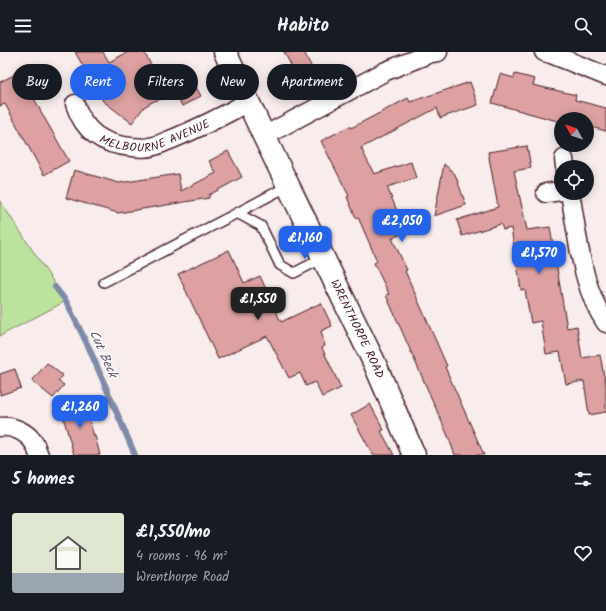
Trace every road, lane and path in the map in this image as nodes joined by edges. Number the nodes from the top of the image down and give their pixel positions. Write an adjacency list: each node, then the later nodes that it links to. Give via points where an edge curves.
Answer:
1 (224, 52): 6 (street, WRENTHORPE ROAD)
2 (438, 52): 7 (street, via 386,71)
3 (544, 52): 4 (street)
4 (606, 76)
5 (74, 102): 6 (street, MELBOURNE AVENUE, via 79,117 97,136 117,146 149,148 209,123)
6 (248, 102): 7 (street, WRENTHORPE ROAD)
7 (264, 136): 8 (street, WRENTHORPE ROAD)
8 (288, 186): 10 (lane); 11 (street, WRENTHORPE ROAD)
9 (571, 200): 13 (street, via 590,295)
10 (237, 213): 11 (lane, via 261,226 280,264 294,273); 12 (lane)
11 (323, 258): 16 (street, WRENTHORPE ROAD, via 374,362)
12 (104, 282)
13 (606, 323)
14 (0, 427): 15 (street, via 6,426 26,433)
15 (39, 455)
16 (414, 455)

